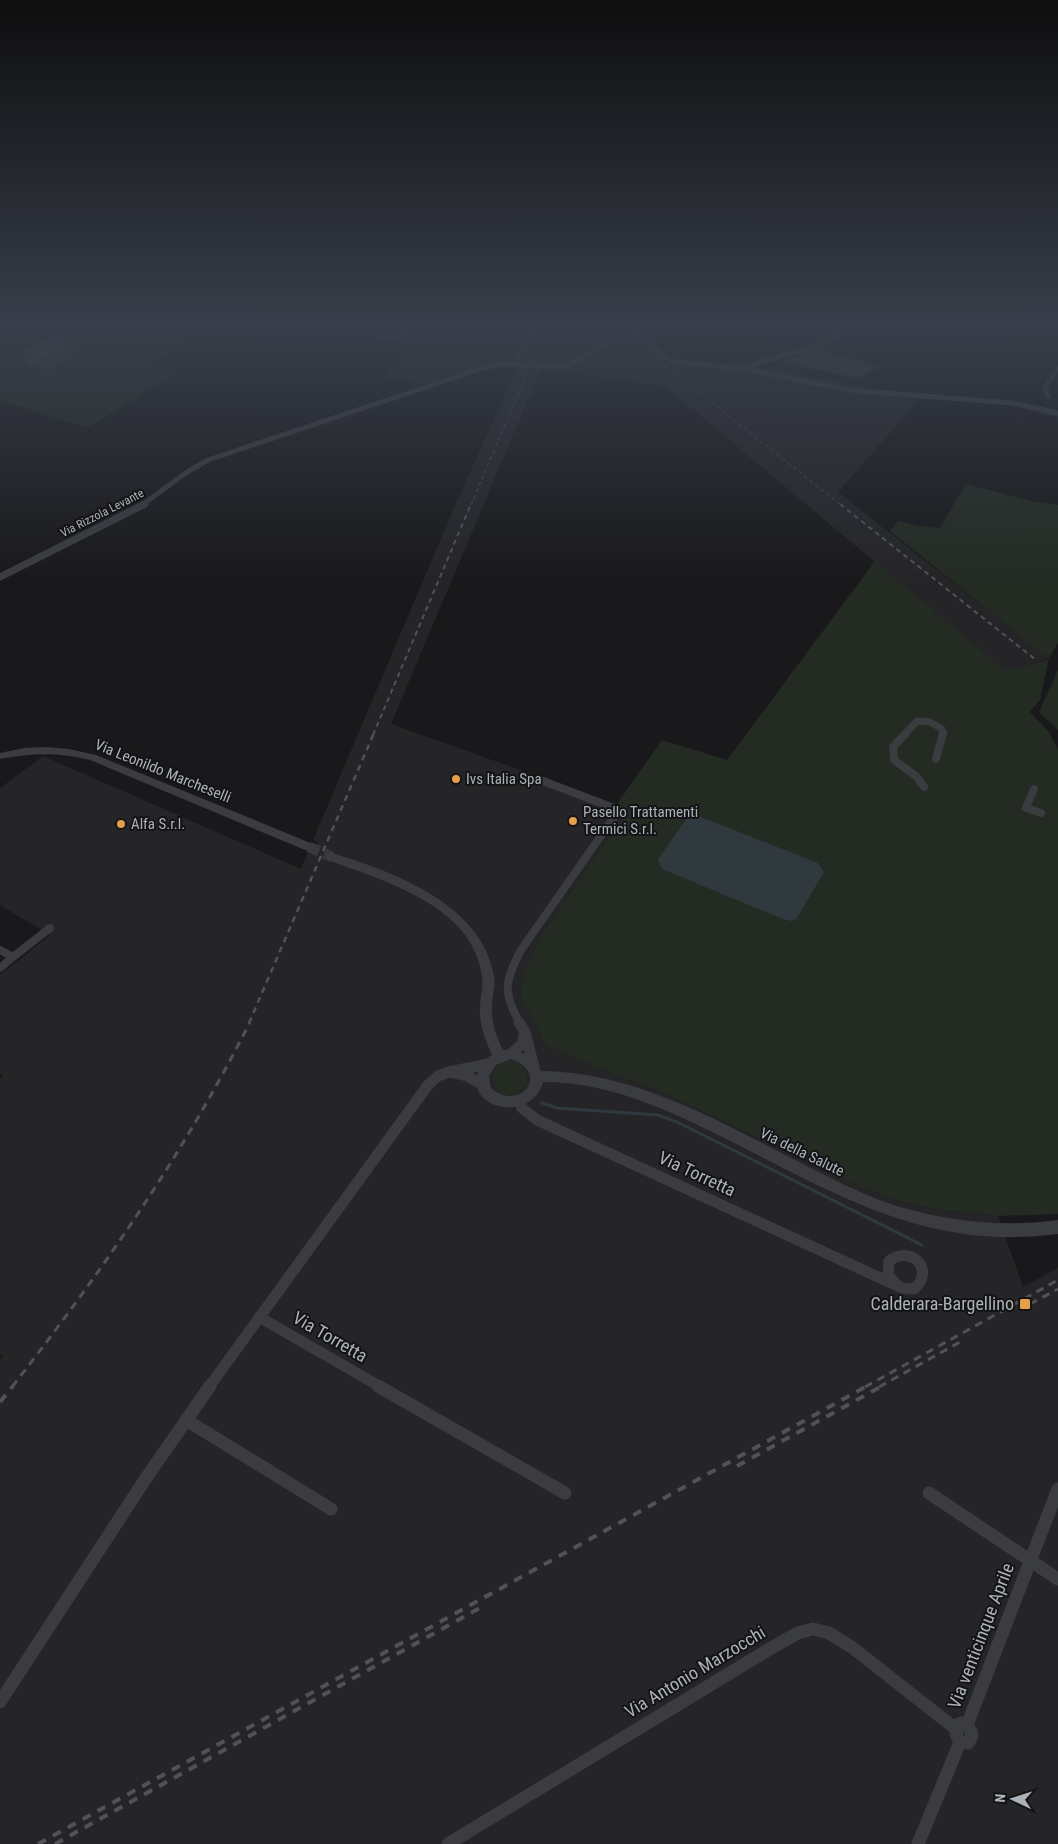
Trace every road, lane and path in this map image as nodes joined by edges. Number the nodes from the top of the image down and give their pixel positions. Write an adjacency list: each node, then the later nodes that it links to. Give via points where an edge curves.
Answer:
1 (360, 409): 4 (street, Via Rizzola Levante, via 208,460 137,509)
2 (1040, 409): 3 (street)
3 (1058, 413)
4 (0, 577)
5 (0, 756): 11 (street, Via Leonildo Marcheselli, via 34,750 86,755)
6 (936, 759): 8 (street, via 943,734 942,729 930,722 917,721 893,747 894,760 916,776)
7 (543, 781): 17 (street, via 619,810 521,950 510,971 506,990 508,999)
8 (924, 787)
9 (1034, 789): 10 (street, via 1026,808)
10 (1041, 813)
11 (309, 847)
12 (332, 857): 18 (street, via 419,892 443,906 462,924 486,966 489,983 487,1024)
13 (50, 928): 15 (street)
14 (0, 950): 15 (street)
15 (13, 957): 16 (street)
16 (0, 968)
17 (525, 1032): 18 (street, via 522,1044); 21 (street)
18 (505, 1055): 19 (street); 21 (street, Via della Salute, via 525,1058)
19 (488, 1064): 20 (street); 22 (street, via 483,1074)
20 (450, 1072): 22 (street, via 467,1076); 28 (street, via 438,1076 428,1085)
21 (536, 1072): 23 (street, via 537,1082 531,1094); 24 (street, Via della Salute, via 640,1093 893,1212 977,1229)
22 (483, 1085): 23 (street, via 497,1100)
23 (519, 1101): 26 (street, Via Torretta, via 522,1108 537,1120)
24 (1058, 1227)
25 (887, 1265): 26 (street, Via Torretta); 27 (street, via 888,1275); 27 (street, Via Torretta, via 892,1257 901,1254 913,1257 922,1266 924,1277 919,1286 908,1290)
26 (866, 1272): 27 (street, Via Torretta)
27 (897, 1285)
28 (259, 1317): 29 (street); 31 (street, Via Torretta)
29 (186, 1420): 33 (street); 36 (street)
30 (1058, 1489): 34 (street)
31 (565, 1493)
32 (929, 1494): 34 (street)
33 (331, 1509)
34 (1030, 1561): 35 (street); 37 (street, Via venticinque Aprile)
35 (1058, 1579)
36 (0, 1702)
37 (961, 1732): 38 (street, Via Antonio Marzocchi, via 853,1648 829,1633 813,1628 798,1632); 39 (street, Via venticinque Aprile)
38 (448, 1844)
39 (918, 1844)

